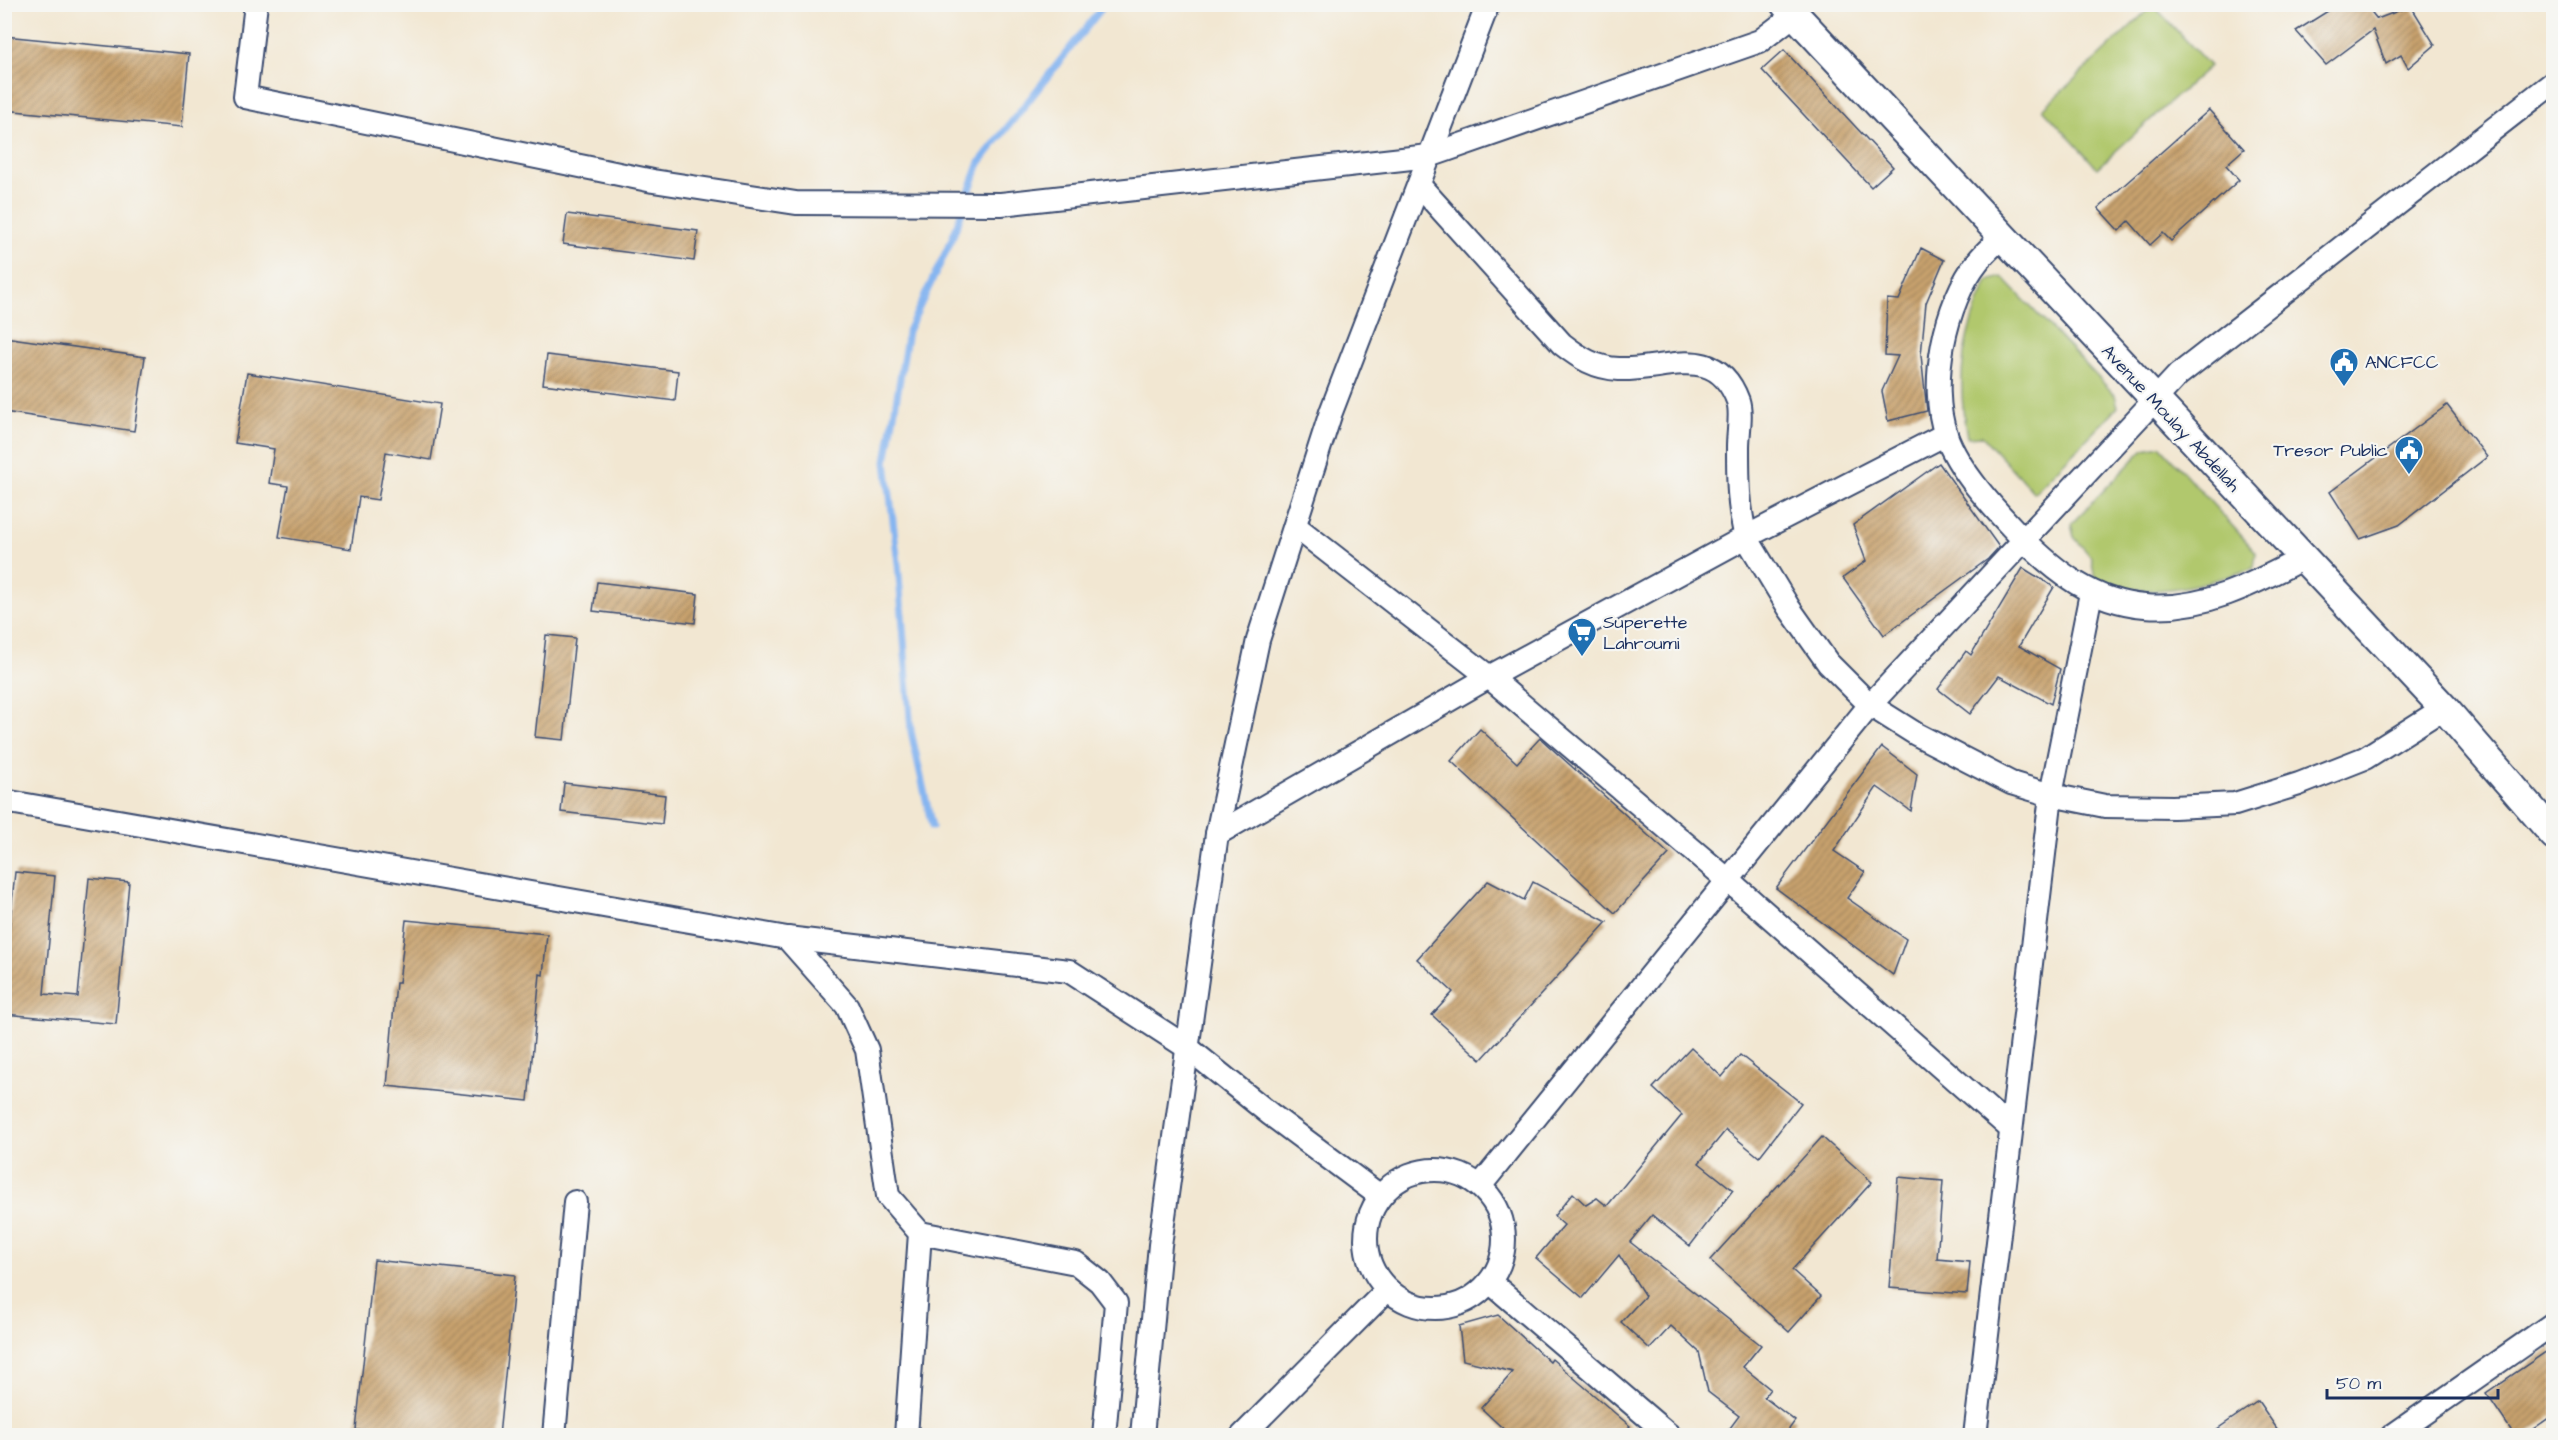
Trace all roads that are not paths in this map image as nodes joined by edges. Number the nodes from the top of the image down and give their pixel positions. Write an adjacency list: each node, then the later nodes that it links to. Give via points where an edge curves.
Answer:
1 (256, 4): 5 (street, via 245,97 653,181 796,203 1001,204)
2 (1488, 4): 5 (street)
3 (1790, 10): 5 (street, via 1760,41); 7 (main road, Avenue Moulay Abdellah)
4 (2553, 82): 8 (street, via 2178,375)
5 (1429, 156): 6 (street)
6 (1419, 185): 10 (street, via 1330,412); 11 (street, via 1562,344 1585,362 1618,369 1698,362 1712,366 1729,383 1739,403 1738,498)
7 (2003, 235): 8 (main road, Avenue Moulay Abdellah); 9 (street, via 1963,284 1944,336 1940,399)
8 (2155, 400): 12 (street); 13 (main road, Avenue Moulay Abdellah)
9 (1946, 434): 11 (street); 12 (street, via 1957,457 1990,503)
10 (1295, 526): 15 (street); 20 (street, via 1258,640)
11 (1746, 537): 15 (street); 16 (street, via 1828,663)
12 (2024, 540): 14 (street, via 2045,561); 16 (street)
13 (2303, 558): 14 (street, via 2243,588 2197,603 2146,606 2119,603); 17 (main road, Avenue Moulay Abdellah)
14 (2091, 593): 18 (street)
15 (1489, 676): 20 (street); 22 (street)
16 (1870, 705): 18 (street, via 1916,734 2002,778); 22 (street)
17 (2444, 708): 18 (street, via 2365,758 2235,804 2105,806); 21 (main road, Avenue Moulay Abdellah)
18 (2051, 795): 25 (street)
19 (4, 801): 23 (street)
20 (1216, 834): 24 (street)
21 (2553, 835)
22 (1728, 880): 25 (street); 26 (street)
23 (787, 938): 24 (street, via 1069,971); 29 (street, via 847,1005 867,1050 888,1196)
24 (1188, 1048): 27 (street); 37 (street, via 1160,1245)
25 (2011, 1129): 33 (street)
26 (1480, 1186): 27 (street, via 1447,1170 1428,1170 1402,1178); 30 (street, via 1503,1224 1503,1255)
27 (1380, 1196): 31 (street, via 1367,1222 1365,1236 1370,1265)
28 (575, 1202): 34 (street)
29 (920, 1233): 35 (street); 36 (street, via 1076,1263 1100,1282 1116,1303)
30 (1490, 1282): 31 (street, via 1468,1301 1440,1309 1411,1305); 39 (street)
31 (1387, 1290): 38 (street)
32 (2553, 1323): 41 (street)
33 (1976, 1425): 40 (street)
34 (554, 1436)
35 (906, 1436)
36 (1104, 1436)
37 (1142, 1436)
38 (1242, 1436)
39 (1670, 1436)
40 (1993, 1436)
41 (2392, 1436)

